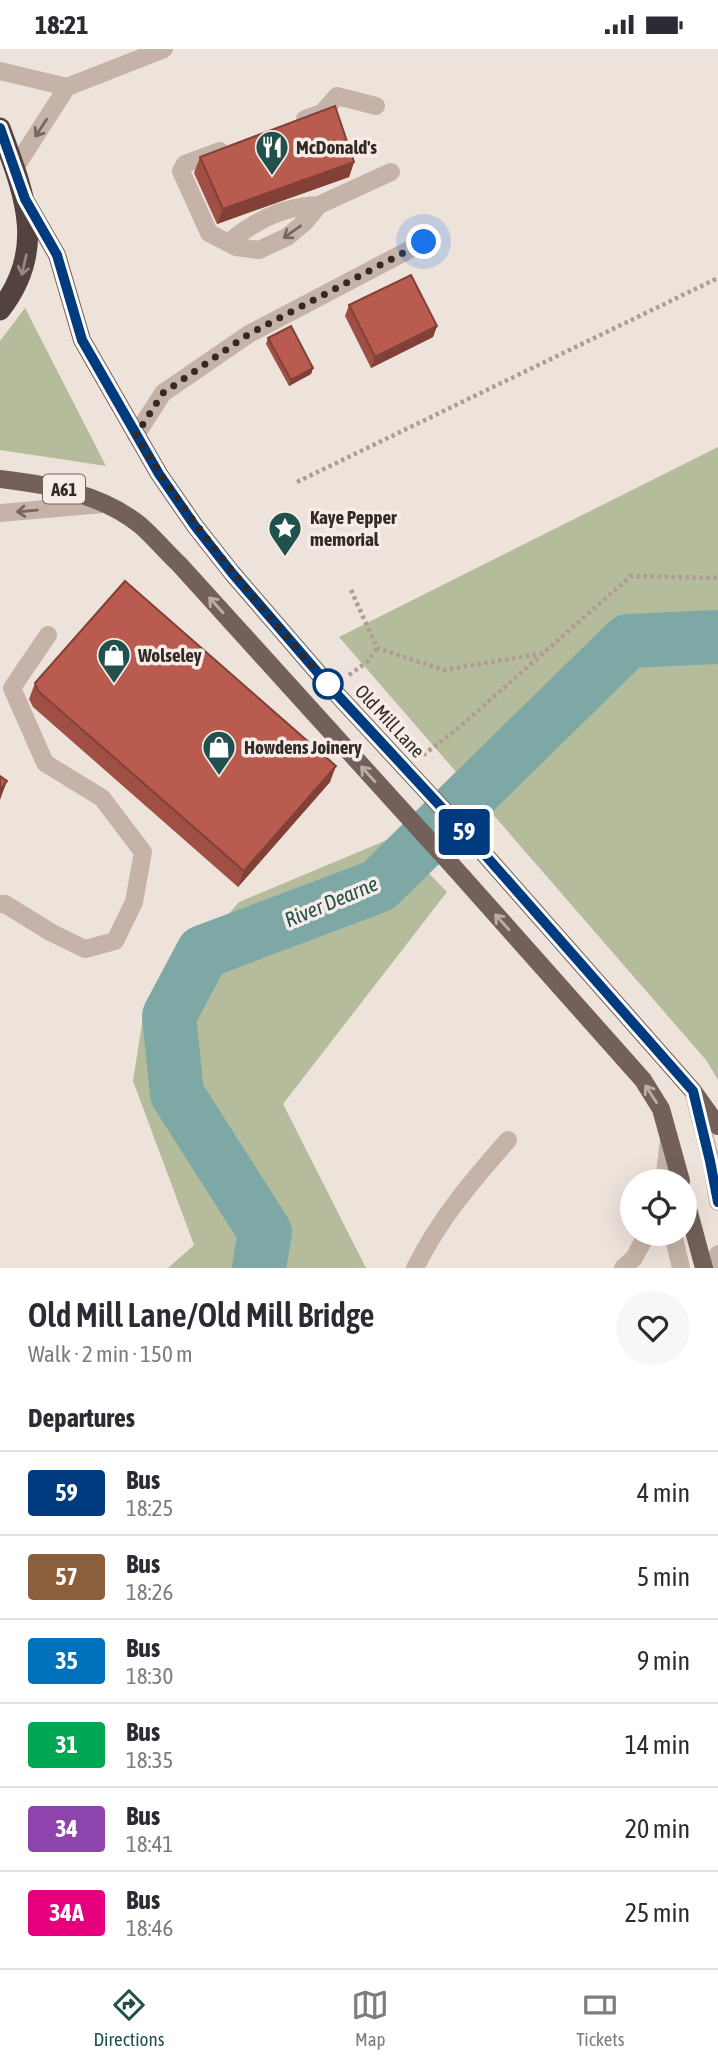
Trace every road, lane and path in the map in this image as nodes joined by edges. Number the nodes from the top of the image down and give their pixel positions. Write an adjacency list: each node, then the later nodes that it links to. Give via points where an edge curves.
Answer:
1 (164, 49): 3 (street)
2 (0, 71): 3 (street)
3 (67, 87): 8 (street, one-way to 8)
4 (376, 106): 5 (street, via 337,96 322,113)
5 (285, 127)
6 (0, 128): 8 (highway)
7 (235, 145): 13 (street, via 185,164 181,171 209,233)
8 (15, 168): 10 (highway)
9 (391, 171): 11 (street)
10 (25, 199): 15 (highway, one-way to 15, via 25,266); 16 (main road, Old Mill Lane, via 57,255 82,340)
11 (319, 205): 13 (street, via 278,213); 13 (street, one-way to 13, via 287,237 259,250)
12 (424, 242): 16 (street, via 249,334 163,393)
13 (228, 243)
14 (718, 278): 18 (path)
15 (0, 310)
16 (136, 435): 27 (main road, Old Mill Lane, via 195,526 232,573)
17 (0, 479): 19 (main road, A61, via 48,484)
18 (297, 482)
19 (103, 503): 20 (street, one-way to 20); 31 (main road, A61, one-way to 19, via 661,1109 643,1080 459,873 179,564 140,526)
20 (0, 513)
21 (718, 578): 25 (path, via 631,576)
22 (351, 590): 24 (path)
23 (48, 635): 28 (street, via 12,688 45,763 102,798 142,852 134,902 116,941 85,949)
24 (377, 648): 25 (path, via 444,670); 26 (path)
25 (544, 652): 27 (path, via 456,730)
26 (349, 676)
27 (405, 768): 29 (main road, Old Mill Lane)
28 (0, 904)
29 (693, 1091): 30 (main road, Old Mill Lane); 36 (street)
30 (718, 1126)
31 (669, 1138): 33 (street); 34 (street); 35 (main road, A61)
32 (508, 1140): 41 (street, via 431,1235)
33 (665, 1169)
34 (670, 1169)
35 (678, 1169)
36 (718, 1202)
37 (697, 1242): 44 (main road)
38 (640, 1246): 42 (street)
39 (676, 1246): 43 (street)
40 (718, 1254): 45 (street)
41 (415, 1268)
42 (624, 1268)
43 (681, 1268)
44 (704, 1268)
45 (712, 1268)

